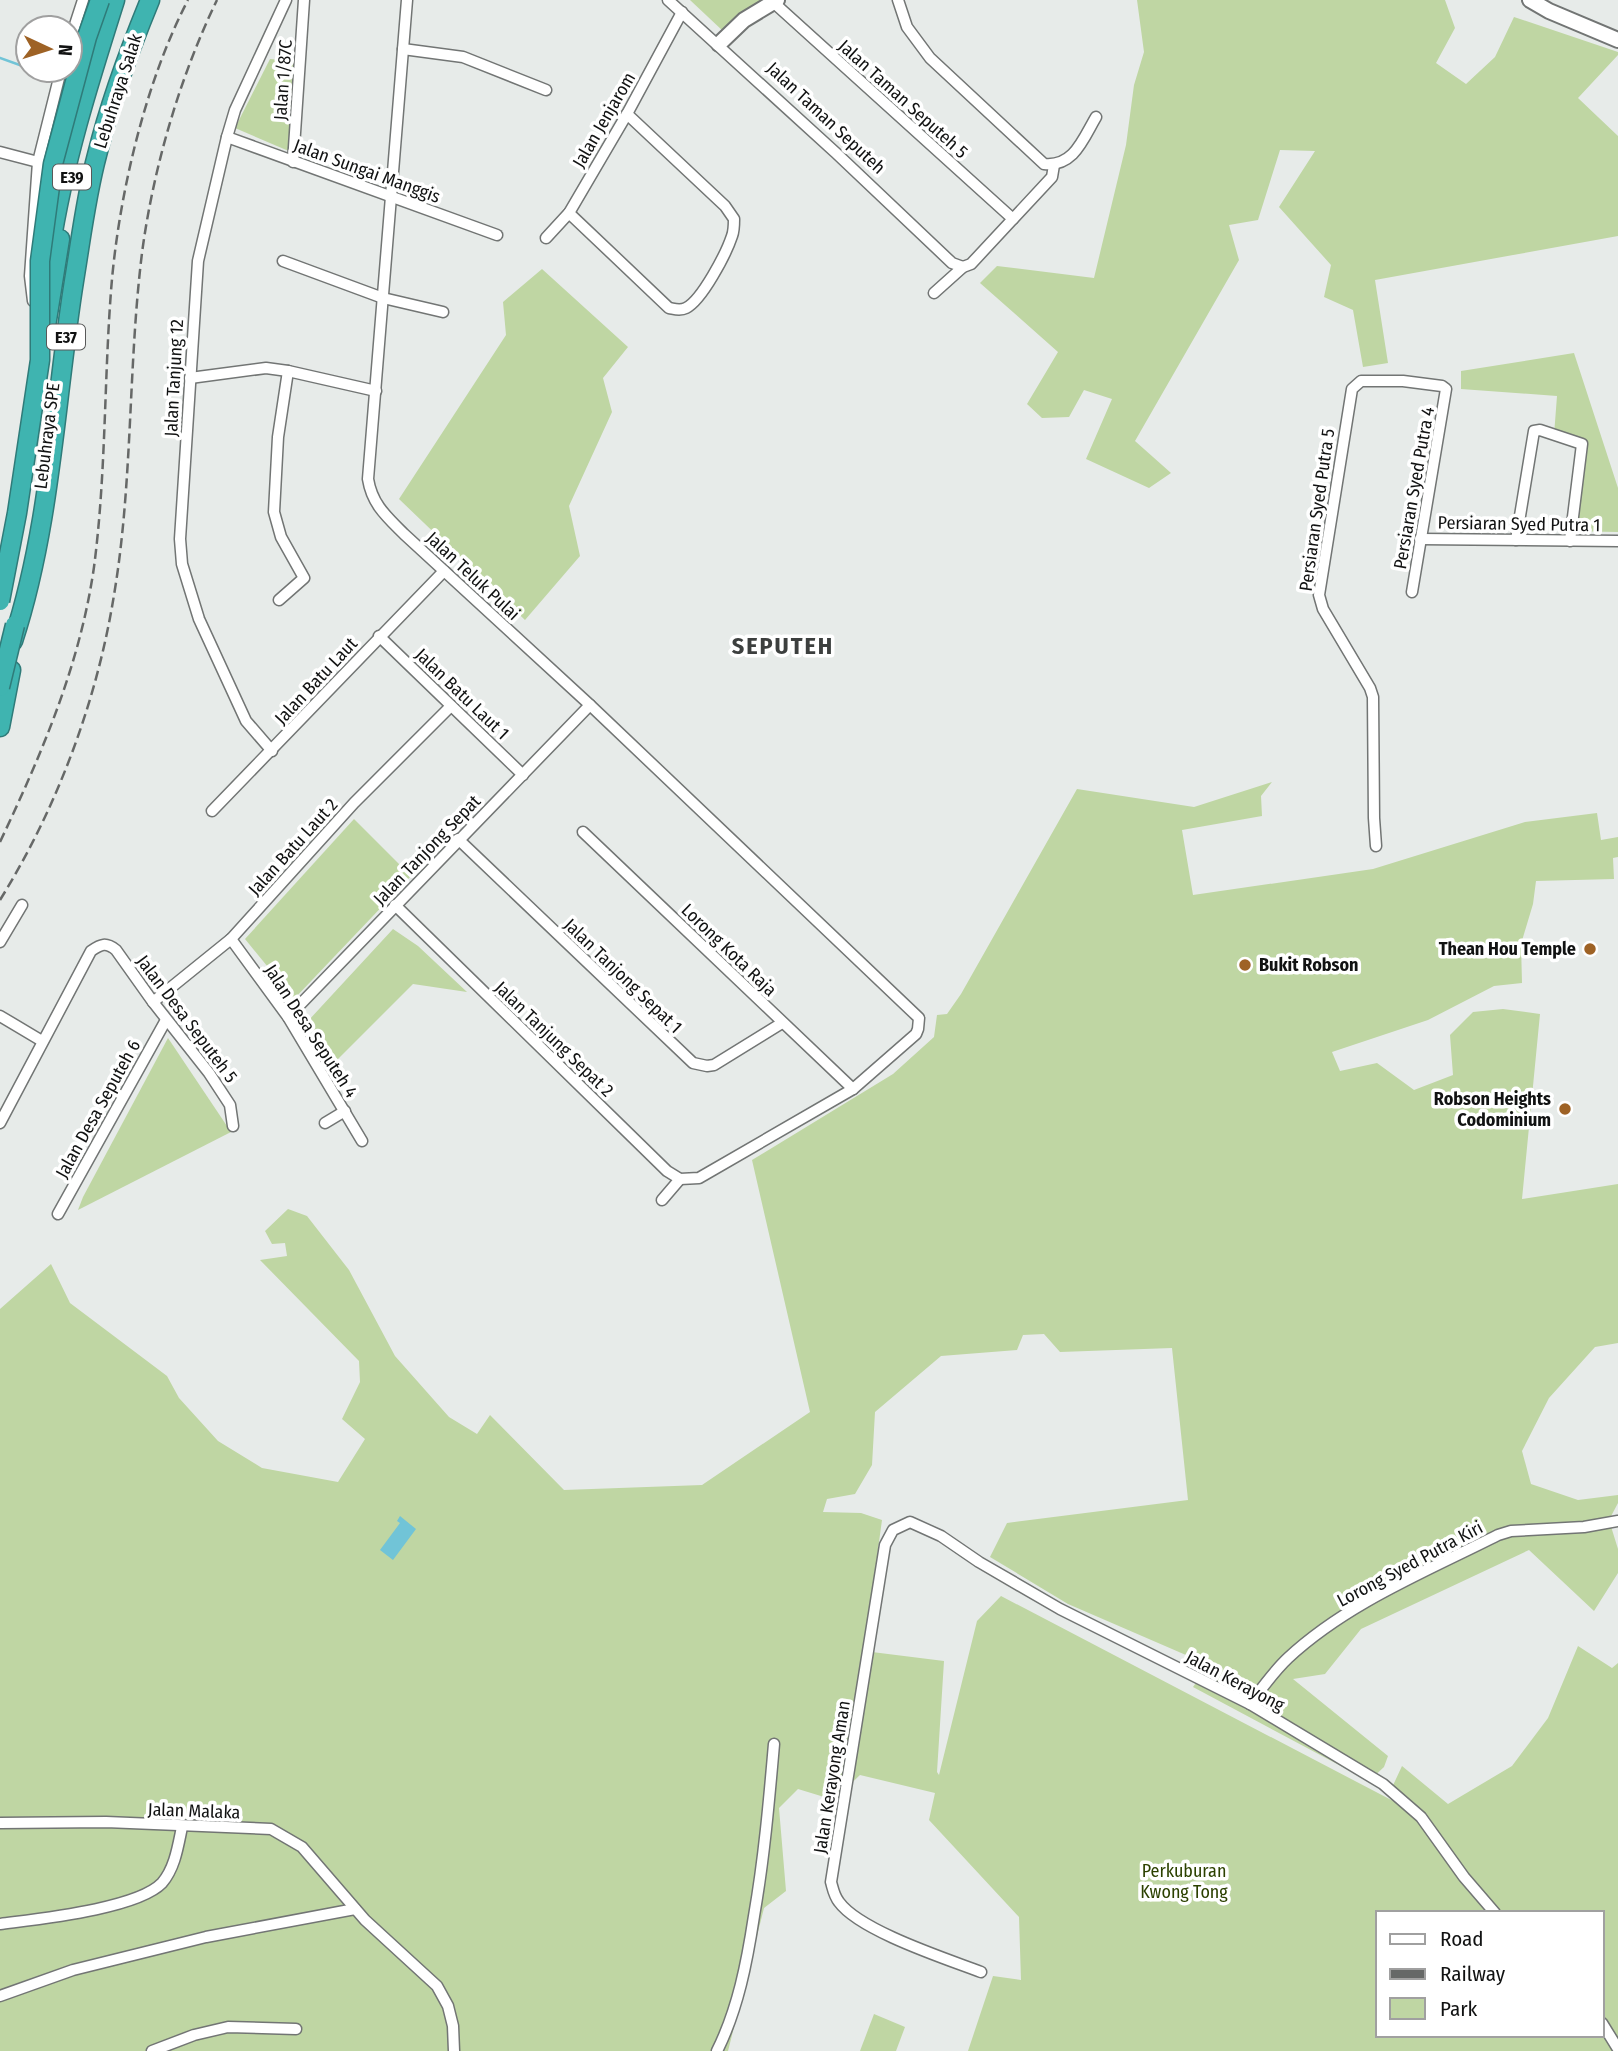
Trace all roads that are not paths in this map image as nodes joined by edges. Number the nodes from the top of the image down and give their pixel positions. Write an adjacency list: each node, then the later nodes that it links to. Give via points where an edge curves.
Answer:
1 (100, 0): 37 (highway, bridge, via 53,164 40,261)
2 (115, 0): 36 (highway, Lebuhraya Salak / E37, via 66,163)
3 (127, 0): 37 (highway, Lebuhraya SPE / E39, bridge, via 67,198)
4 (141, 0): 50 (highway, Lebuhraya SPE / E39, via 82,201 67,280 36,527)
5 (150, 0): 50 (highway, Lebuhraya Salak / E37, via 126,58 96,156 45,498)
6 (286, 0): 21 (street, Jalan Tanjung 12)
7 (304, 0): 24 (street, Jalan 1/87C)
8 (407, 0): 16 (street, Jalan Teluk Pulai)
9 (668, 0): 13 (street, Jalan Taman Seputeh)
10 (898, 0): 25 (street, via 907,26 930,58 1038,159)
11 (1530, 0): 14 (street)
12 (775, 1): 15 (street, via 744,20); 28 (street, Jalan Taman Seputeh 5)
13 (682, 12): 15 (street, Jalan Taman Seputeh); 19 (street, Jalan Jenjarom)
14 (1618, 40)
15 (719, 44): 32 (street, Jalan Taman Seputeh, via 952,263)
16 (403, 49): 18 (street, via 463,57); 26 (street, Jalan Teluk Pulai)
17 (58, 84): 23 (street)
18 (546, 90)
19 (627, 114): 27 (street, Jalan Jenjarom); 27 (street, via 734,219 733,235 721,260 688,307 669,308)
20 (1096, 117): 25 (street, via 1074,155)
21 (227, 137): 24 (street, Jalan Sungai Manggis); 39 (street, Jalan Tanjung 12, via 198,261)
22 (0, 152): 23 (street)
23 (38, 162): 36 (street, via 30,276)
24 (293, 162): 26 (street, Jalan Sungai Manggis)
25 (1054, 165): 28 (street, via 1052,177)
26 (391, 196): 29 (street, Jalan Sungai Manggis); 34 (street, Jalan Teluk Pulai)
27 (569, 213): 30 (street, Jalan Jenjarom)
28 (1013, 219): 32 (street)
29 (497, 236)
30 (546, 237)
31 (283, 261): 34 (street)
32 (963, 267): 33 (street)
33 (934, 293)
34 (383, 298): 35 (street); 41 (street, Jalan Teluk Pulai)
35 (443, 312)
36 (37, 332): 49 (highway, Lebuhraya Salak / E37, via 23,488)
37 (40, 360): 49 (highway, Lebuhraya SPE / E39, bridge)
38 (288, 370): 39 (street, via 240,370); 41 (street); 48 (street, via 274,512 281,537 304,578)
39 (190, 378): 58 (street, Jalan Tanjung 12, via 182,564 199,619 246,721)
40 (1446, 390): 42 (street, Persiaran Syed Putra 4); 63 (street, Persiaran Syed Putra 5, via 1403,381 1361,381 1352,389 1322,574 1319,602 1373,697)
41 (376, 391): 46 (street, Jalan Teluk Pulai, via 371,494 377,507)
42 (1420, 539): 43 (street, Persiaran Syed Putra 1); 47 (street, Persiaran Syed Putra 4)
43 (1516, 540): 44 (street, Persiaran Syed Putra 1); 44 (street, via 1534,431 1540,430 1582,444)
44 (1570, 541): 45 (street, Persiaran Syed Putra 1)
45 (1618, 541)
46 (444, 571): 51 (street, Jalan Batu Laut); 55 (street, Jalan Teluk Pulai)
47 (1412, 592)
48 (279, 600)
49 (0, 602)
50 (18, 620): 52 (highway, Lebuhraya SPE / E39, bridge); 53 (highway, Lebuhraya Salak / E37); 54 (highway, bridge); 57 (highway)
51 (379, 636): 56 (street, Jalan Batu Laut 1); 58 (street, Jalan Batu Laut)
52 (0, 668)
53 (0, 678)
54 (0, 687)
55 (590, 705): 59 (street, Jalan Tanjong Sepat); 74 (street, Jalan Teluk Pulai, via 919,1018 916,1034)
56 (451, 706): 59 (street, Jalan Batu Laut 1); 66 (street, Jalan Batu Laut 2, via 354,803)
57 (0, 727)
58 (272, 751): 60 (street, Jalan Batu Laut)
59 (523, 775): 62 (street, Jalan Tanjong Sepat)
60 (212, 811)
61 (583, 832): 72 (street, Lorong Kota Raja)
62 (458, 839): 65 (street, Jalan Tanjong Sepat); 72 (street, Jalan Tanjong Sepat 1, via 693,1063 714,1065)
63 (1376, 846)
64 (22, 905): 67 (street)
65 (395, 905): 70 (street, Jalan Tanjong Sepat); 80 (street, Jalan Tanjung Sepat 2)
66 (231, 939): 68 (street, Jalan Batu Laut 2); 70 (street, Jalan Desa Seputeh 4)
67 (0, 942)
68 (153, 1002): 71 (street, Jalan Desa Seputeh 5); 73 (street, Jalan Desa Seputeh 5, via 116,950 100,944 91,951)
69 (0, 1016): 73 (street)
70 (288, 1017): 75 (street, Jalan Desa Seputeh 4)
71 (166, 1020): 78 (street, Jalan Desa Seputeh 5, via 230,1105); 82 (street, Jalan Desa Seputeh 6)
72 (782, 1023): 74 (street, Lorong Kota Raja)
73 (42, 1041): 76 (street)
74 (853, 1089): 80 (street, via 699,1178)
75 (345, 1111): 77 (street); 79 (street, Jalan Desa Seputeh 4)
76 (0, 1123)
77 (325, 1123)
78 (233, 1126)
79 (362, 1141)
80 (680, 1179): 81 (street)
81 (662, 1200)
82 (58, 1214)
83 (1618, 1521): 85 (street, Lorong Syed Putra Kiri, via 1497,1535 1326,1628 1285,1660)
84 (921, 1525): 85 (street, Jalan Kerayong, via 1059,1609); 92 (street, Jalan Kerayong Aman, via 903,1524 893,1530 885,1545 831,1882 840,1905 864,1922)
85 (1250, 1704): 90 (street, Jalan Kerayong, via 1401,1797)
86 (774, 1744): 99 (street, via 765,1852 748,1957 729,2028)
87 (0, 1823): 88 (street, Jalan Malaka)
88 (182, 1827): 89 (street, Jalan Malaka, via 271,1829 302,1847); 91 (street, via 172,1868 160,1884 145,1893 79,1914)
89 (355, 1909): 93 (street, via 180,1944 74,1970); 98 (street, Jalan Malaka, via 437,1986 453,2026)
90 (1493, 1911)
91 (0, 1924)
92 (981, 1972)
93 (0, 1996)
94 (1604, 2026): 96 (street)
95 (296, 2029): 97 (street, via 228,2026)
96 (1618, 2049)
97 (152, 2051)
98 (454, 2051)
99 (717, 2051)

